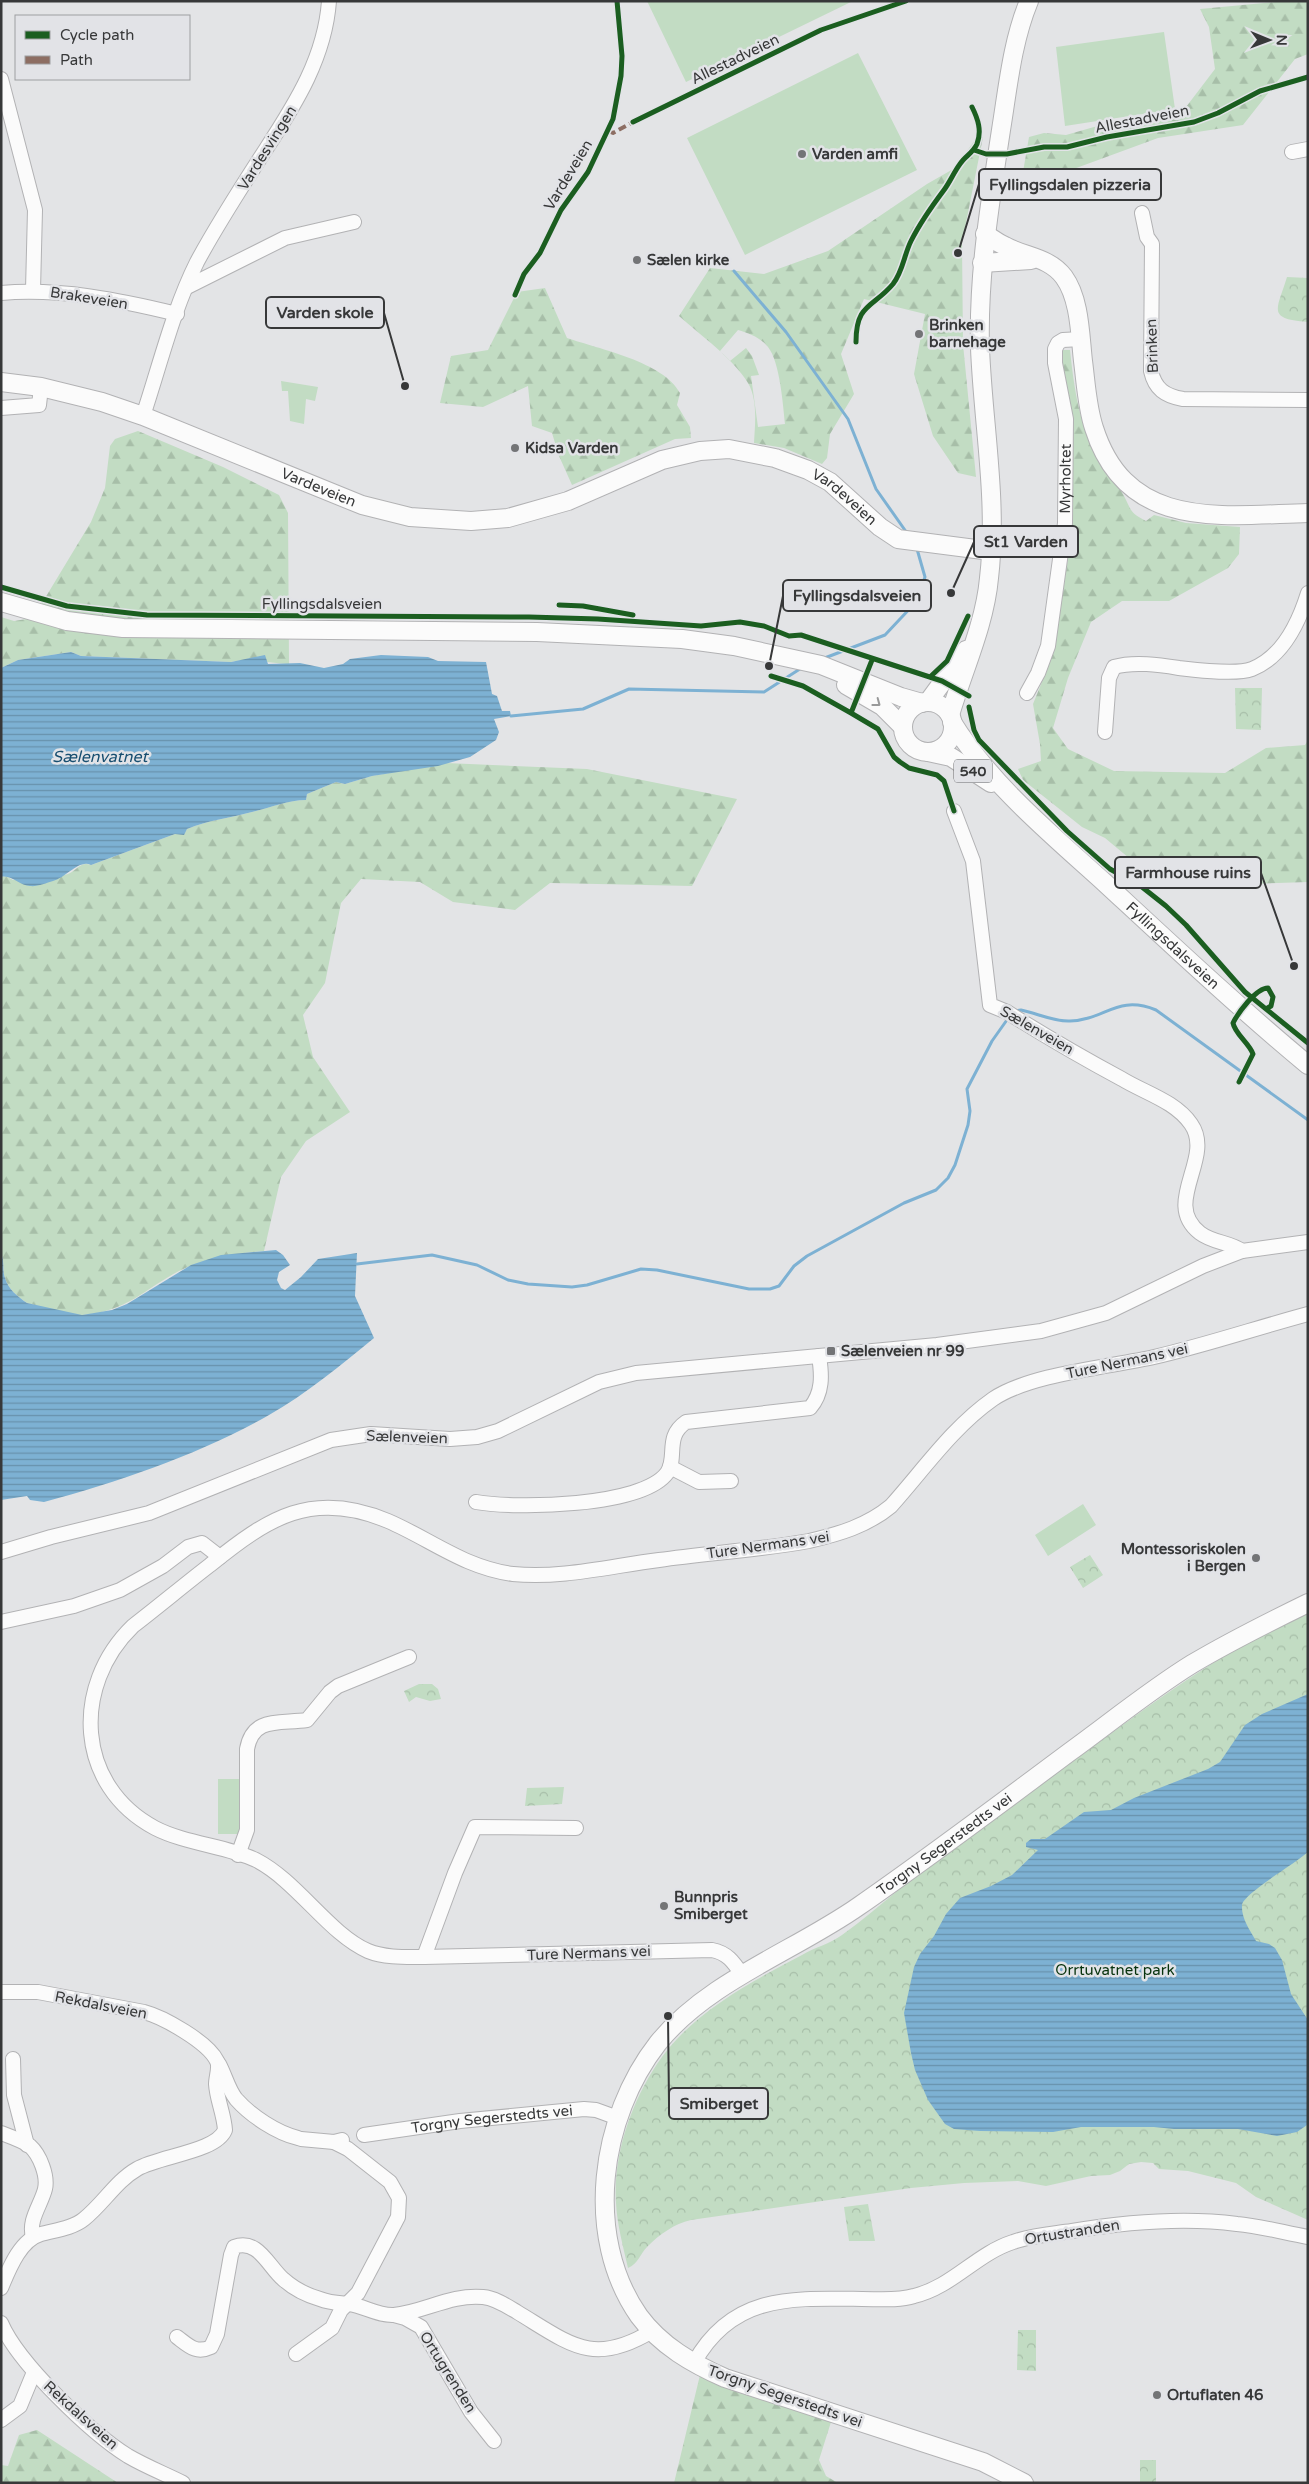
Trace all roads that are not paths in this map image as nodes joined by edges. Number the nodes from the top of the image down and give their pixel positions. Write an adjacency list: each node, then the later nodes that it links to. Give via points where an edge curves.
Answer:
1 (329, 1): 11 (street, Vardesvingen, via 325,31 315,63 294,105 196,264)
2 (1028, 1): 8 (main road, via 1014,48)
3 (1, 79): 12 (street, via 35,210)
4 (1308, 149): 5 (street)
5 (1292, 152)
6 (1142, 213): 18 (street, Brinken, via 1152,244 1151,371 1158,388 1164,394 1183,398)
7 (354, 222): 11 (street, via 285,238)
8 (985, 234): 9 (main road, via 1006,247); 10 (main road)
9 (1041, 259): 10 (main road); 15 (main road, Myrholtet, via 1056,269 1070,288)
10 (982, 263): 22 (main road, via 980,350)
11 (187, 287): 14 (street, Vardesvingen)
12 (33, 290): 13 (street, Brakeveien); 14 (street, Brakeveien, via 144,306)
13 (1, 293)
14 (176, 314): 20 (street, Vardesvingen)
15 (1081, 339): 21 (main road, Myrholtet, via 1088,406 1101,447 1112,465 1143,495 1162,506 1200,515); 27 (street, Myrholtet, via 1063,340 1055,349 1066,419 1064,532 1048,646)
16 (1, 382): 17 (main road, Vardeveien)
17 (41, 386): 19 (street, via 39,405); 20 (main road, Vardeveien)
18 (1308, 400)
19 (1, 408)
20 (143, 416): 22 (main road, Vardeveien, via 362,505 434,520 471,521 532,512 568,501 647,465 680,454 714,449 753,452 790,462 830,482 898,539)
21 (1308, 513)
22 (991, 551): 25 (main road, via 987,594)
23 (1308, 593): 31 (street, via 1288,638 1252,669 1228,671 1171,665 1114,667 1109,678)
24 (1, 602): 26 (main road, Fyllingsdalsveien / 540, via 67,621 123,628 602,634 708,642)
25 (973, 642): 28 (main road); 29 (main road)
26 (787, 658): 28 (main road, Fyllingsdalsveien / 540, via 840,671 887,692); 30 (main road, Fyllingsdalsveien / 540, one-way to 30, via 872,698)
27 (1027, 693)
28 (925, 702): 29 (main road, 540, via 940,705); 30 (main road, via 907,712)
29 (951, 719): 32 (main road, 540, via 948,742 935,751); 33 (main road, Fyllingsdalsveien / 540, via 971,752)
30 (903, 727): 32 (main road, 540, via 907,742)
31 (1105, 732)
32 (927, 752): 33 (main road, Fyllingsdalsveien / 540, via 951,757)
33 (1015, 798): 35 (main road, Fyllingsdalsveien / 540, via 1181,953)
34 (954, 811): 37 (street, Sælenveien, via 973,861 990,1005 1160,1098 1183,1115 1198,1141 1186,1192 1187,1216 1200,1233)
35 (1308, 1065)
36 (1308, 1242): 37 (street, Sælenveien)
37 (1242, 1250): 39 (street, Sælenveien, via 1106,1313 1059,1328 1004,1338)
38 (1308, 1314): 44 (street, Ture Nermans vei, via 1183,1350 1053,1377 1012,1389 995,1398 956,1430 892,1506 880,1515 847,1531 809,1541 558,1574 513,1574 458,1558 389,1522 362,1512 313,1508 262,1525)
39 (819, 1356): 40 (street, via 821,1384 810,1408 686,1422 679,1427 672,1442); 43 (street, Sælenveien, via 621,1375 572,1393 498,1430 476,1437 450,1439 371,1434 331,1440 149,1513 44,1538)
40 (670, 1468): 41 (street, via 699,1482); 42 (street, via 658,1482 645,1488 590,1502 498,1506)
41 (731, 1481)
42 (476, 1502)
43 (1, 1552)
44 (220, 1557): 46 (street, via 202,1543 188,1547 163,1566 120,1590 74,1606); 49 (street, Ture Nermans vei, via 121,1638 93,1690 90,1723 95,1755 104,1775 120,1800 139,1819 182,1839)
45 (1308, 1603): 51 (main road, Torgny Segerstedts vei, via 1190,1666 858,1907)
46 (2, 1622)
47 (409, 1657): 49 (street, via 338,1686 307,1720 266,1724 254,1730 247,1749 247,1830)
48 (576, 1828): 50 (street, via 475,1827)
49 (238, 1855): 50 (street, Ture Nermans vei, via 255,1860 287,1883 353,1943 369,1951 399,1957)
50 (424, 1957): 51 (street, Ture Nermans vei, via 712,1950 731,1959)
51 (743, 1976): 55 (main road, Torgny Segerstedts vei, via 703,2001 660,2041 636,2077)
52 (1, 1992): 54 (street, Rekdalsveien, via 38,1992 152,2014 202,2044)
53 (13, 2060): 58 (street, via 14,2095)
54 (219, 2064): 59 (street, via 216,2083 225,2122 222,2136 210,2145 136,2169 124,2177 83,2220 68,2228); 62 (street, via 232,2092 246,2108 283,2133 300,2139 341,2140 390,2182 399,2198 396,2224)
55 (618, 2118): 57 (street, Torgny Segerstedts vei, via 584,2109 460,2121); 65 (main road, Torgny Segerstedts vei, via 612,2136 605,2187 608,2234 620,2281)
56 (1, 2133): 58 (street)
57 (364, 2135)
58 (27, 2145): 59 (street, via 40,2162 46,2187 32,2222)
59 (33, 2237): 61 (street, via 10,2267)
60 (1308, 2237): 68 (street, Ortustranden, via 1238,2224 1167,2222 1124,2223 1029,2237 1011,2242 959,2276 914,2297 888,2300 786,2299 748,2310 718,2331)
61 (1, 2288)
62 (349, 2304): 63 (street, Ortugrenden); 66 (street, Ortugrenden, via 320,2299 296,2289 257,2249 240,2244 234,2247 231,2255 212,2347 194,2350); 67 (street, via 341,2310 328,2333)
63 (393, 2315): 65 (street, Ortugrenden, via 456,2298 484,2297 505,2305 572,2344 592,2349 627,2346); 71 (street, Ortugrenden, via 421,2327 471,2412)
64 (1, 2323): 69 (street, Rekdalsveien)
65 (652, 2331): 68 (main road, Torgny Segerstedts vei)
66 (176, 2337)
67 (296, 2354)
68 (694, 2363): 73 (main road, Torgny Segerstedts vei, via 734,2381 983,2462)
69 (34, 2372): 70 (street, Rekdalsveien, via 20,2406); 72 (street, Rekdalsveien, via 114,2446)
70 (1, 2420)
71 (494, 2441)
72 (183, 2483)
73 (1024, 2483)

